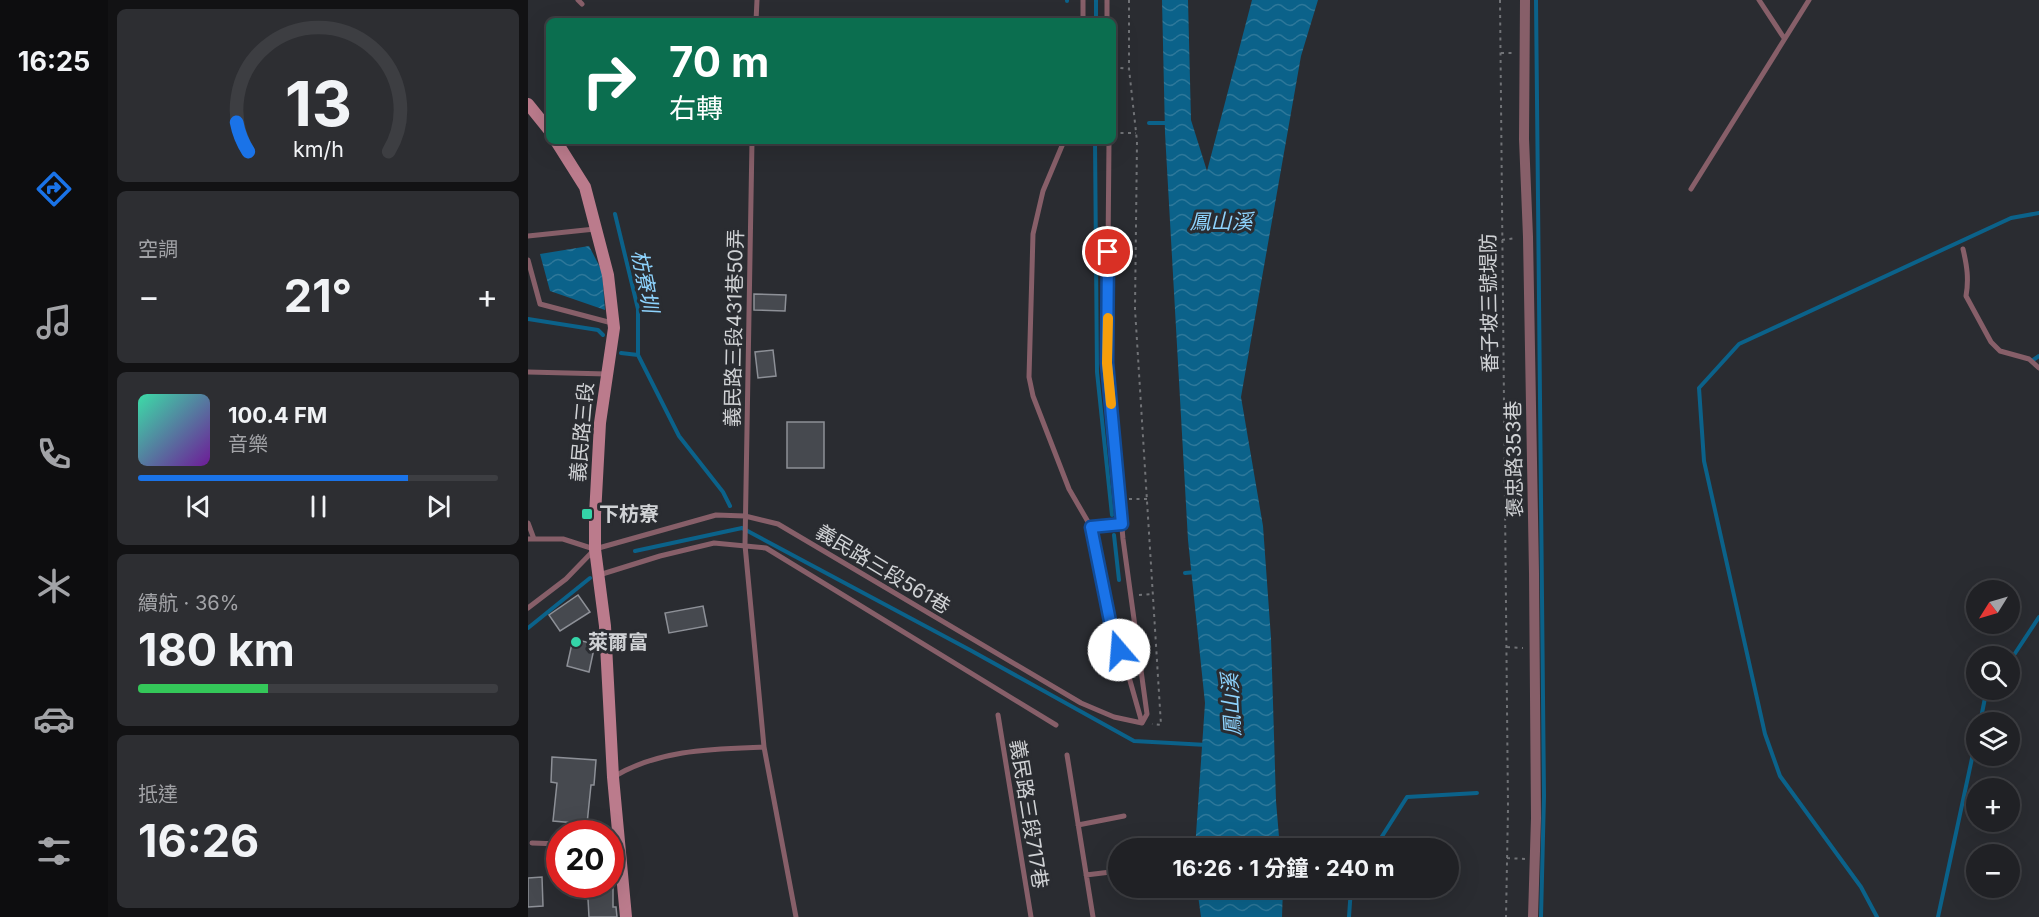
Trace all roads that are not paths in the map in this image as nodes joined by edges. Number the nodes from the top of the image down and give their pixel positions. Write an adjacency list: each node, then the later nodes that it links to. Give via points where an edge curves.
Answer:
1 (757, 0): 7 (lane)
2 (1083, 0): 8 (lane)
3 (1107, 0): 9 (lane)
4 (1525, 0): 54 (street, 褒忠路353巷, via 1534,649)
5 (1760, 0): 10 (lane)
6 (1809, 0): 10 (lane)
7 (756, 18)
8 (1083, 18)
9 (1107, 18)
10 (1784, 38): 18 (lane)
11 (528, 104): 12 (main road)
12 (533, 118): 13 (main road)
13 (546, 128)
14 (558, 144): 19 (main road, 義民路三段, via 585,187)
15 (752, 144): 27 (lane, 義民路三段431巷50弄)
16 (1063, 144): 30 (lane, via 1043,190 1033,234 1029,377 1069,489)
17 (1109, 144): 29 (lane, via 1107,363)
18 (1691, 189)
19 (595, 229): 20 (lane); 23 (main road, 義民路三段, via 608,275)
20 (528, 236)
21 (1964, 249): 24 (lane, via 1969,281 1966,296 1991,342 2000,351 2021,355)
22 (528, 260): 23 (lane, via 540,304)
23 (614, 323): 26 (main road, 義民路三段)
24 (2039, 368)
25 (528, 372): 26 (lane)
26 (607, 374): 33 (main road, 義民路三段, via 600,423)
27 (745, 516): 32 (lane, 義民路三段431巷50弄); 33 (lane, 義民路三段561巷, via 716,515); 37 (lane, 義民路三段561巷, via 778,524 1081,703 1114,717)
28 (528, 523): 31 (lane)
29 (1122, 524): 30 (lane); 37 (lane, via 1147,714)
30 (1091, 527): 37 (lane, via 1113,636)
31 (531, 539): 33 (lane, via 563,539)
32 (744, 545): 34 (lane, via 714,543); 38 (lane, via 766,548); 39 (lane, 義民路三段431巷50弄)
33 (595, 549): 34 (main road, 義民路三段); 35 (lane, via 566,579)
34 (597, 576): 41 (main road, 義民路三段, via 605,626)
35 (528, 608)
36 (998, 715): 52 (lane, 義民路三段717巷)
37 (1142, 723)
38 (1056, 725)
39 (764, 747): 41 (lane, via 687,750); 51 (lane, 義民路三段431巷50弄)
40 (1067, 755): 44 (lane)
41 (613, 777): 43 (main road, 義民路三段)
42 (1124, 816): 44 (lane)
43 (614, 820)
44 (1078, 825): 48 (lane)
45 (532, 843): 46 (lane)
46 (546, 844)
47 (1108, 872): 48 (lane)
48 (1086, 875): 53 (lane)
49 (623, 898): 50 (main road, 義民路三段)
50 (626, 917)
51 (796, 917)
52 (1031, 917)
53 (1093, 917)
54 (1533, 917)

